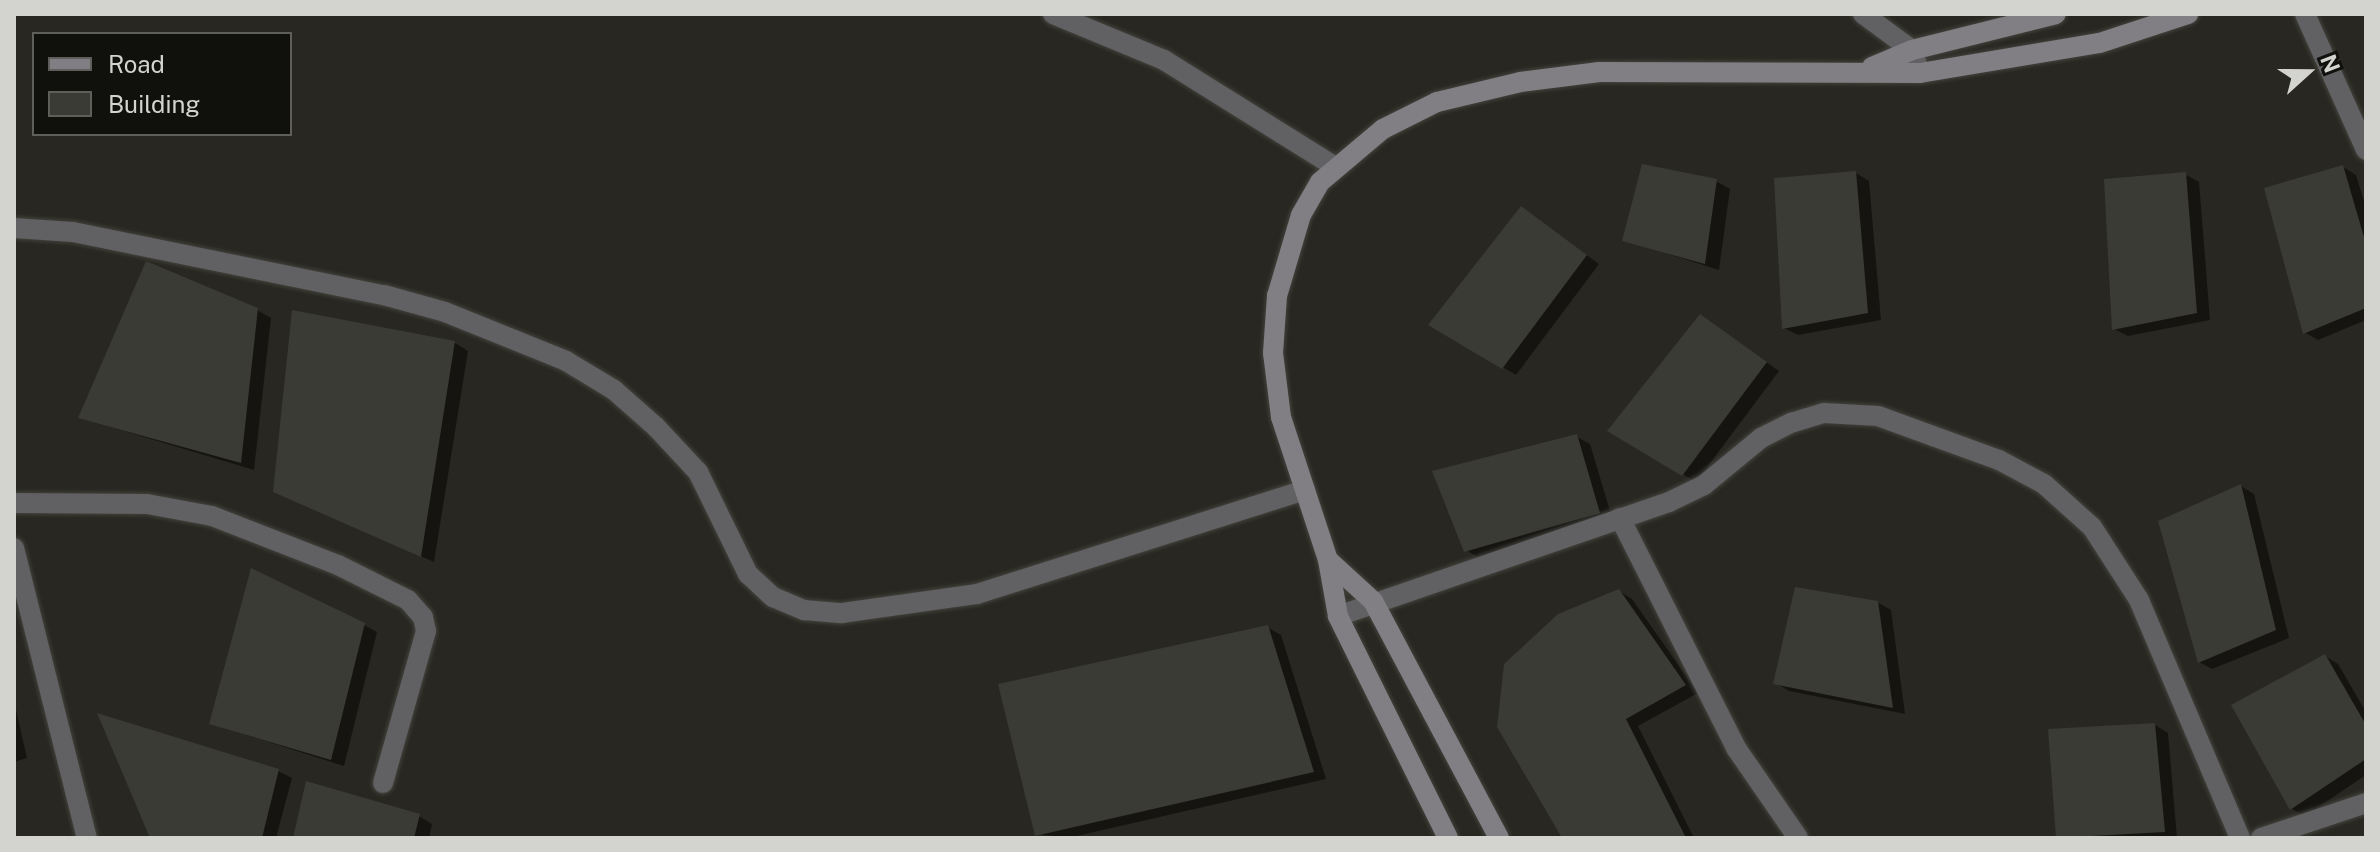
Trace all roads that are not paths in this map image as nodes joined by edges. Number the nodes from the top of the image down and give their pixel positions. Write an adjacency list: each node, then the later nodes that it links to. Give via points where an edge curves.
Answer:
1 (1053, 14): 10 (street, via 1164,60)
2 (1863, 14): 6 (street)
3 (2056, 14): 6 (main road)
4 (2188, 14): 8 (main road, via 2100,43)
5 (2305, 14): 9 (street)
6 (1912, 50): 7 (main road); 8 (street)
7 (1868, 69): 8 (main road); 10 (main road, via 1599,72 1520,82 1437,102 1383,129)
8 (1920, 73)
9 (2366, 150)
10 (1335, 167): 12 (main road, via 1301,215 1277,296 1273,353 1281,417)
11 (14, 228): 12 (street, via 73,232 384,295 445,312 566,361 614,390 656,427 698,472 748,574 773,597 804,610 842,613 977,594)
12 (1305, 490): 16 (main road)
13 (14, 503): 19 (street, via 147,504 212,516 338,565 408,600 423,617 426,631)
14 (1620, 518): 17 (street); 24 (street, via 1736,748); 25 (street, via 1704,485 1761,438 1824,413 1878,416 1999,460 2044,484 2092,527 2111,553 2139,600)
15 (14, 548): 21 (street)
16 (1328, 560): 17 (main road); 18 (main road)
17 (1373, 601): 18 (street); 23 (main road)
18 (1338, 616): 22 (main road)
19 (383, 783)
20 (2366, 803): 26 (street)
21 (87, 838)
22 (1448, 838)
23 (1499, 838)
24 (1798, 838)
25 (2240, 838)
26 (2261, 838)

